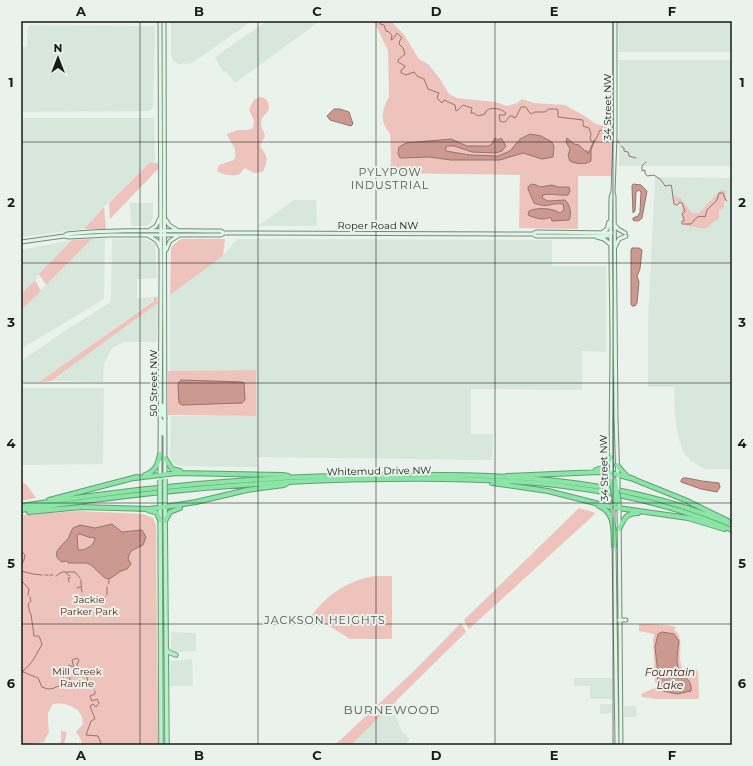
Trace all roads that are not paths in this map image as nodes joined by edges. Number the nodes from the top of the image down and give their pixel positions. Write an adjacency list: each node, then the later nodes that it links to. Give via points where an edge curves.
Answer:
1 (160, 21): 6 (main road, 50 Street NW)
2 (164, 21): 6 (main road, 50 Street NW)
3 (615, 21): 4 (main road, 34 Street NW)
4 (613, 192): 5 (main road, 34 Street NW); 7 (main road, 34 Street NW)
5 (610, 212): 12 (main road, via 608,227); 14 (main road, 34 Street NW)
6 (162, 214): 8 (main road, 50 Street NW); 9 (main road, via 156,226); 10 (main road, via 169,225)
7 (614, 224): 14 (main road, 34 Street NW); 22 (main road, via 625,234)
8 (163, 230): 9 (main road, Roper Road NW); 10 (main road, Roper Road NW); 16 (main road, 50 Street NW)
9 (148, 231): 18 (main road, Roper Road NW, via 95,232)
10 (181, 231): 11 (main road, Roper Road NW)
11 (224, 233): 13 (main road, Roper Road NW); 17 (main road, Roper Road NW)
12 (600, 233): 13 (main road, Roper Road NW); 14 (main road, Roper Road NW)
13 (533, 234): 19 (main road, Roper Road NW)
14 (612, 234): 19 (main road, Roper Road NW); 21 (main road, 34 Street NW); 22 (main road, 34 Street NW)
15 (145, 235): 16 (main road, Roper Road NW); 18 (main road, Roper Road NW); 23 (main road, via 157,241)
16 (163, 235): 17 (main road, Roper Road NW); 23 (main road, 50 Street NW); 24 (main road, 50 Street NW)
17 (182, 235): 24 (main road, via 170,241)
18 (64, 236): 20 (main road, Roper Road NW)
19 (590, 236): 21 (main road, via 604,239)
20 (21, 242)
21 (610, 245): 30 (main road, 34 Street NW)
22 (614, 249): 32 (main road, 34 Street NW)
23 (161, 250): 25 (main road, 50 Street NW)
24 (164, 254): 27 (main road, 50 Street NW)
25 (161, 385): 26 (main road, 50 Street NW); 27 (main road)
26 (160, 419): 28 (main road, via 163,422); 29 (main road, 50 Street NW)
27 (165, 419): 28 (main road, 50 Street NW)
28 (165, 448): 31 (main road, 50 Street NW)
29 (160, 454): 35 (main road, 50 Street NW); 40 (highway, via 155,470)
30 (611, 456): 33 (highway, via 601,470); 37 (main road, 34 Street NW)
31 (166, 458): 34 (highway, via 172,469); 36 (main road, 50 Street NW)
32 (617, 465): 38 (main road, 34 Street NW); 43 (highway, via 624,474)
33 (584, 472): 37 (highway); 39 (highway)
34 (186, 473): 36 (highway); 41 (highway, via 282,475)
35 (160, 474): 36 (highway); 40 (highway); 53 (main road, 50 Street NW, bridge)
36 (165, 474): 50 (main road, 50 Street NW, bridge)
37 (612, 474): 38 (highway); 44 (highway)
38 (618, 475): 43 (highway); 44 (main road, 34 Street NW)
39 (500, 477): 41 (highway, Whitemud Drive NW, via 409,474); 59 (highway, Whitemud Drive NW, via 577,483 620,490 675,504)
40 (135, 478): 48 (highway)
41 (292, 479): 42 (highway, Whitemud Drive NW); 46 (highway, via 284,484); 48 (highway, Whitemud Drive NW, via 246,480 158,488); 55 (highway, Whitemud Drive NW, via 168,491)
42 (467, 479): 45 (highway); 61 (highway, Whitemud Drive NW, via 546,484 609,492 672,508)
43 (634, 479): 59 (highway, via 685,500)
44 (615, 481): 47 (highway, bridge)
45 (578, 499): 51 (highway); 62 (highway, via 608,511 612,521)
46 (196, 502): 50 (highway); 58 (highway, via 170,512)
47 (616, 503): 51 (main road, 34 Street NW); 54 (highway)
48 (30, 505): 49 (highway, Whitemud Drive NW)
49 (21, 506)
50 (166, 507): 53 (highway); 58 (main road, 50 Street NW)
51 (613, 507): 54 (highway); 62 (main road, 34 Street NW)
52 (136, 508): 53 (highway); 55 (highway, via 81,507); 57 (highway, via 155,512)
53 (160, 508): 57 (main road, 50 Street NW)
54 (619, 508): 56 (highway); 60 (main road, 34 Street NW)
55 (21, 512)
56 (654, 513): 60 (highway, via 628,515); 61 (highway, via 688,518)
57 (160, 520): 63 (main road, 50 Street NW)
58 (166, 521): 64 (main road, 50 Street NW)
59 (732, 524)
60 (619, 529): 65 (main road, 34 Street NW)
61 (732, 531)
62 (614, 546): 66 (main road, 34 Street NW)
63 (160, 557): 64 (main road, via 162,565); 70 (main road, 50 Street NW)
64 (166, 566): 68 (main road, 50 Street NW)
65 (620, 613): 67 (main road, 34 Street NW); 67 (main road, via 626,620)
66 (616, 616): 67 (main road); 72 (main road, 34 Street NW)
67 (620, 620): 73 (main road, 34 Street NW)
68 (166, 645): 69 (main road, via 168,652); 71 (main road, 50 Street NW)
69 (176, 655)
70 (161, 745)
71 (167, 745)
72 (617, 745)
73 (621, 745)

